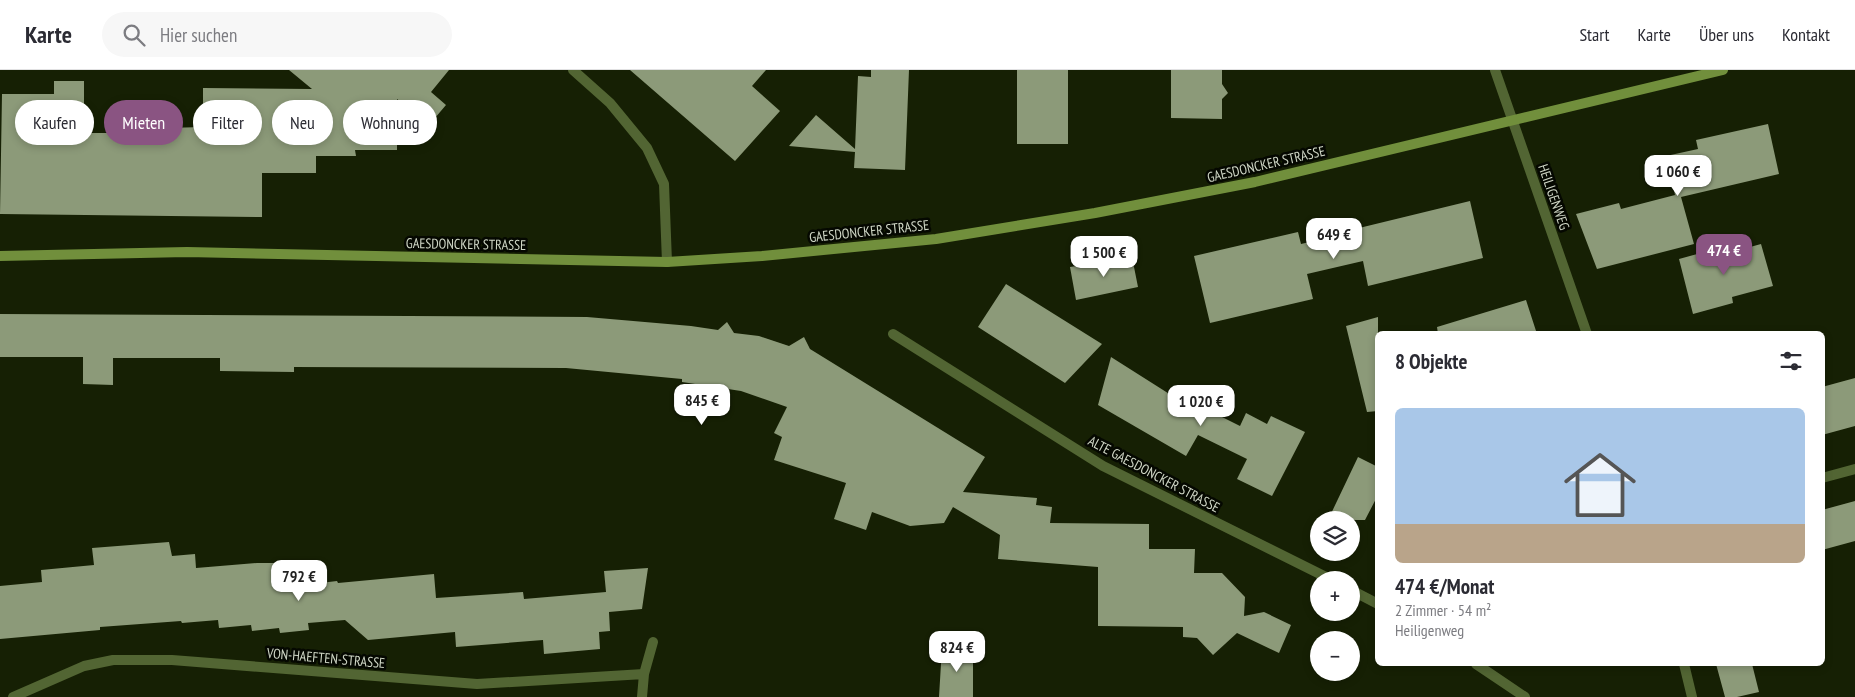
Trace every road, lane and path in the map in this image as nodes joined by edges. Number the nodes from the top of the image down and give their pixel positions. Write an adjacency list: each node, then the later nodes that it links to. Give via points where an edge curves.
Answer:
1 (573, 70): 6 (street, via 610,102 647,148 664,184)
2 (1495, 70): 4 (street, HEILIGENWEG)
3 (1723, 70): 4 (main road, GAESDONCKER STRASSE)
4 (1512, 120): 6 (main road, GAESDONCKER STRASSE, via 1255,182 1095,214 936,239); 7 (street, HEILIGENWEG)
5 (0, 256): 6 (main road, GAESDONCKER STRASSE, via 187,252)
6 (667, 262)
7 (1586, 331)
8 (893, 334): 11 (street, ALTE GAESDONCKER STRASSE, via 1103,466)
9 (1855, 469): 10 (street)
10 (1825, 477)
11 (1314, 571)
12 (1360, 595): 13 (street)
13 (1375, 602)
14 (653, 642): 17 (street)
15 (1479, 666): 20 (street)
16 (1684, 666): 21 (street)
17 (644, 674): 18 (street, VON-HAEFTEN-STRASSE, via 477,684 172,660 113,660 84,666); 19 (street)
18 (13, 697)
19 (642, 697)
20 (1525, 697)
21 (1692, 697)

